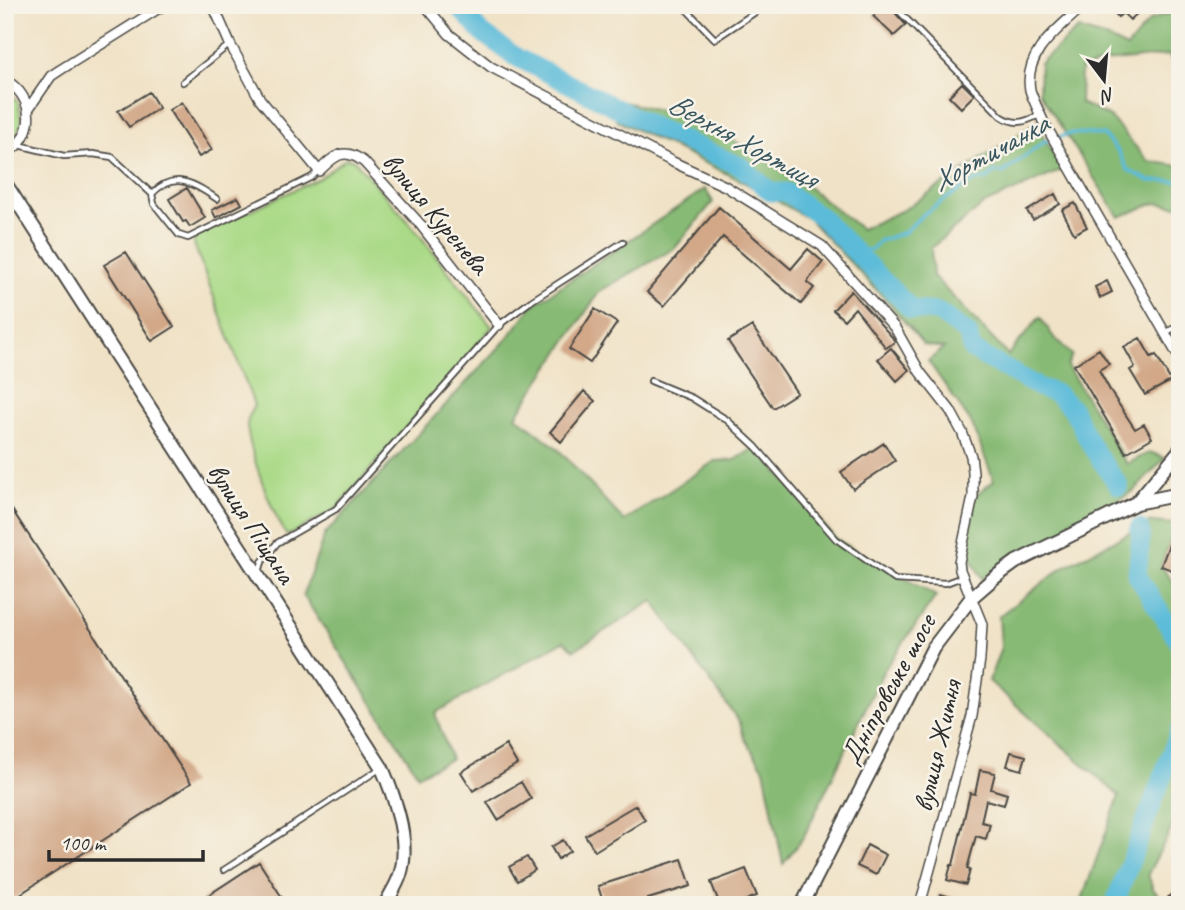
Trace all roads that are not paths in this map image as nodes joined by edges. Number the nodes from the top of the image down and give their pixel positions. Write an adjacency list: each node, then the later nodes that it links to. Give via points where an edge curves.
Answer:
1 (164, 5): 11 (street, via 51,76)
2 (214, 5): 8 (street)
3 (425, 5): 29 (street, via 449,34 491,67 725,186 822,246 895,328 962,432 974,472 973,506 959,562)
4 (682, 5): 5 (lane, via 715,39)
5 (766, 5)
6 (893, 5): 12 (lane, via 1010,123)
7 (1084, 5): 12 (street, via 1034,58 1031,91)
8 (230, 44): 10 (lane); 15 (street, via 260,99)
9 (5, 80): 11 (street, via 20,91)
10 (183, 82)
11 (29, 108): 13 (street, via 27,132)
12 (1040, 114): 22 (street)
13 (19, 145): 14 (street); 17 (lane, via 64,156 112,157)
14 (5, 154)
15 (319, 171): 17 (lane, via 188,238 180,235 154,204); 20 (street, вулиця Куренева, via 334,156 358,156 420,223)
16 (5, 183): 28 (street, вулиця Піщана)
17 (152, 194): 18 (lane, via 165,184 184,181)
18 (217, 199)
19 (623, 242): 20 (lane)
20 (499, 325): 28 (lane, via 335,509 277,543)
21 (1180, 325): 22 (lane)
22 (1164, 333): 23 (street)
23 (1180, 359)
24 (651, 381): 29 (lane, via 692,398 727,420 836,538 895,580 946,583)
25 (1180, 450): 27 (street)
26 (1180, 494): 27 (street, Дніпровське шосе)
27 (1136, 503): 30 (street, Дніпровське шосе, via 1016,562)
28 (257, 576): 31 (street, вулиця Піщана)
29 (962, 577): 30 (street, вулиця Житня)
30 (972, 597): 34 (street, Дніпровське шосе, via 933,648); 35 (street, вулиця Житня, via 982,633 972,716)
31 (382, 768): 32 (lane); 33 (street, вулиця Піщана, via 397,805 402,844 400,874)
32 (224, 870)
33 (385, 905)
34 (802, 905)
35 (920, 905)

